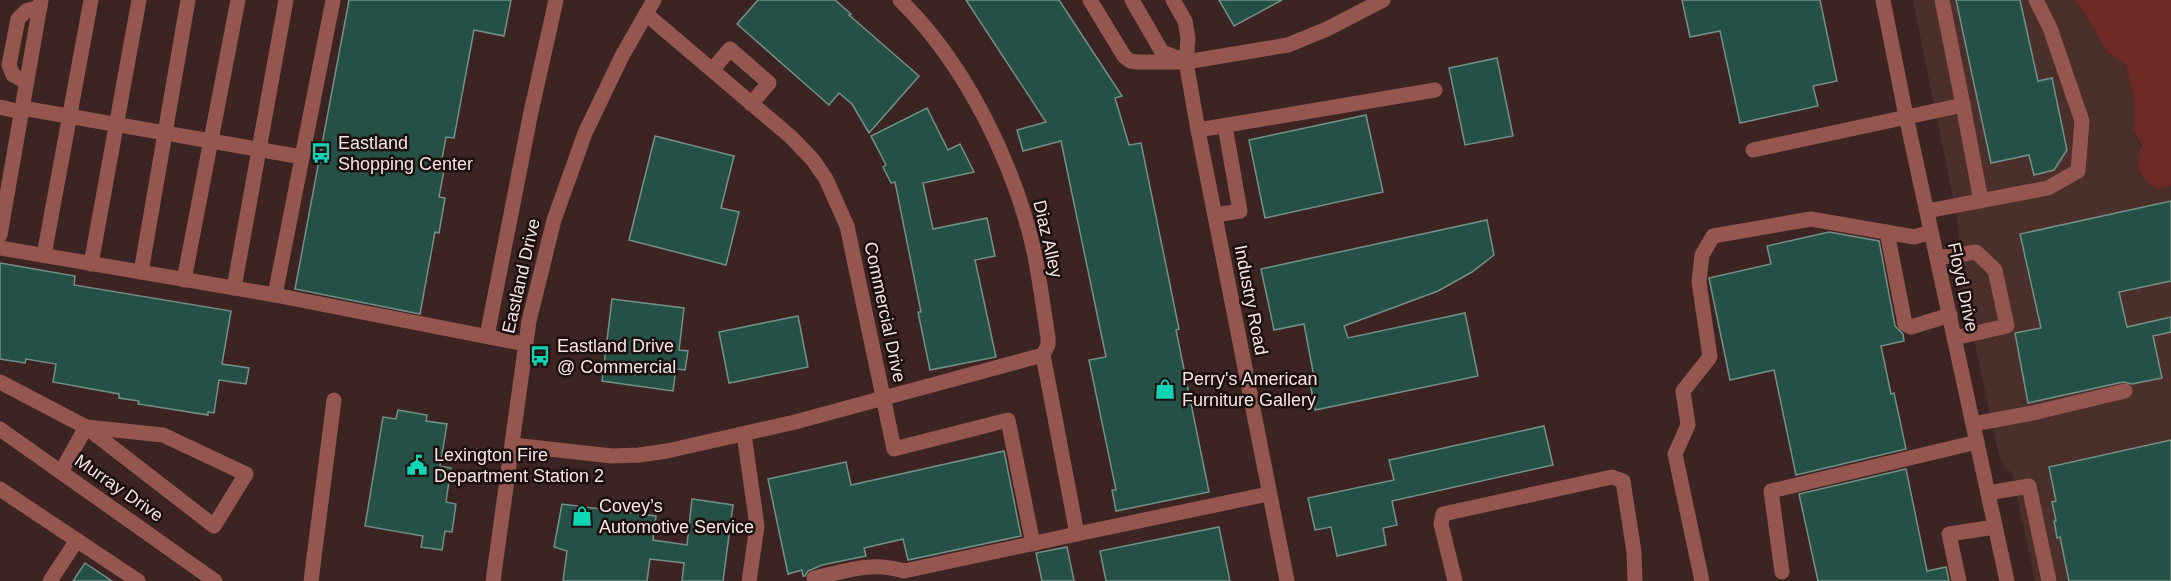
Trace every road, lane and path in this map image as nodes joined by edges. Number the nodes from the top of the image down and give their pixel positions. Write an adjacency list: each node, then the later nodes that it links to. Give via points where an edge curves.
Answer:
1 (91, 0): 26 (street)
2 (139, 0): 28 (street)
3 (188, 0): 31 (street)
4 (238, 0): 32 (street)
5 (286, 0): 33 (street)
6 (333, 0): 35 (street)
7 (556, 0): 51 (street)
8 (654, 0): 18 (street, Eastland Drive)
9 (900, 0): 54 (street, Diaz Alley, via 935,38 999,146 1035,256 1048,338)
10 (1090, 0): 19 (street, via 1130,61)
11 (1132, 0): 19 (street, via 1162,52)
12 (1173, 0): 19 (street, Industry Road, via 1185,21)
13 (1383, 0): 19 (street, via 1288,45)
14 (1883, 0): 27 (street, Floyd Drive)
15 (1942, 0): 23 (street)
16 (2036, 0): 36 (street, via 2050,28 2082,121 2078,171 2048,188)
17 (41, 3): 25 (street)
18 (646, 14): 20 (street, Commercial Drive); 53 (street, Eastland Drive, via 589,124 571,169 541,269)
19 (1186, 62): 30 (street, Industry Road)
20 (712, 70): 22 (street, Commercial Drive); 22 (street, via 730,49 769,83)
21 (1435, 90): 29 (street)
22 (751, 104): 57 (street, Commercial Drive, via 813,160 836,198 847,226)
23 (1963, 105): 27 (street); 36 (street)
24 (0, 107): 25 (street)
25 (22, 110): 26 (street); 41 (street)
26 (70, 116): 28 (street); 43 (street)
27 (1906, 116): 34 (street); 37 (street, Floyd Drive)
28 (116, 124): 31 (street); 45 (street)
29 (1225, 126): 30 (street); 38 (street, via 1239,211)
30 (1198, 130): 38 (street, Industry Road)
31 (166, 133): 32 (street); 46 (street)
32 (212, 141): 33 (street); 47 (street)
33 (258, 149): 35 (street); 48 (street)
34 (1753, 150)
35 (302, 157): 49 (street)
36 (1981, 201): 37 (street)
37 (1927, 212): 40 (street, Floyd Drive)
38 (1215, 215): 68 (street, Industry Road)
39 (1887, 232): 40 (street, via 1914,237); 50 (street, via 1905,324 1911,327); 84 (street, via 1811,219 1713,236 1702,255 1699,282 1710,357 1683,391 1688,425 1675,454)
40 (1932, 232): 44 (street, Floyd Drive)
41 (0, 235)
42 (0, 248): 43 (street)
43 (44, 255): 45 (street)
44 (1937, 258): 50 (street, Floyd Drive); 52 (street, via 1976,252 1995,270 2007,326)
45 (91, 264): 46 (street)
46 (141, 272): 47 (street)
47 (184, 280): 48 (street)
48 (234, 288): 49 (street)
49 (275, 295): 51 (street)
50 (1950, 315): 52 (street, Floyd Drive)
51 (487, 336): 53 (street)
52 (1954, 338): 59 (street, Floyd Drive)
53 (525, 349): 64 (street, Eastland Drive)
54 (1042, 355): 57 (street); 70 (street, Diaz Alley)
55 (0, 382): 60 (street)
56 (2125, 391): 59 (street)
57 (883, 398): 62 (street, Commercial Drive); 72 (street, via 894,449 1008,420)
58 (333, 400): 78 (street)
59 (1973, 424): 63 (street, Floyd Drive)
60 (86, 427): 60 (street, via 214,526 246,474 163,435); 65 (street)
61 (0, 429): 65 (street, Murray Drive)
62 (744, 434): 64 (street, Commercial Drive, via 639,455 580,454); 80 (street, via 757,526)
63 (1977, 442): 67 (street, Floyd Drive); 73 (street, via 1771,491)
64 (513, 446): 79 (street, Eastland Drive)
65 (62, 472): 77 (street, Murray Drive)
66 (0, 489): 71 (street)
67 (1988, 493): 69 (street, Floyd Drive); 87 (street, via 2029,486)
68 (1268, 494): 70 (street); 81 (street, Industry Road)
69 (1995, 527): 85 (street, via 1949,534); 86 (street, Floyd Drive)
70 (1077, 534): 72 (street)
71 (77, 540): 75 (street); 76 (street)
72 (1033, 544): 74 (street, via 904,571 870,566)
73 (1782, 572)
74 (814, 578)
75 (50, 581)
76 (138, 581)
77 (215, 581)
78 (311, 581)
79 (494, 581)
80 (749, 581)
81 (1287, 581)
82 (1455, 581): 83 (street, via 1441,524 1443,514 1612,477 1623,481)
83 (1635, 581)
84 (1702, 581)
85 (1959, 581)
86 (2007, 581)
87 (2049, 581)

